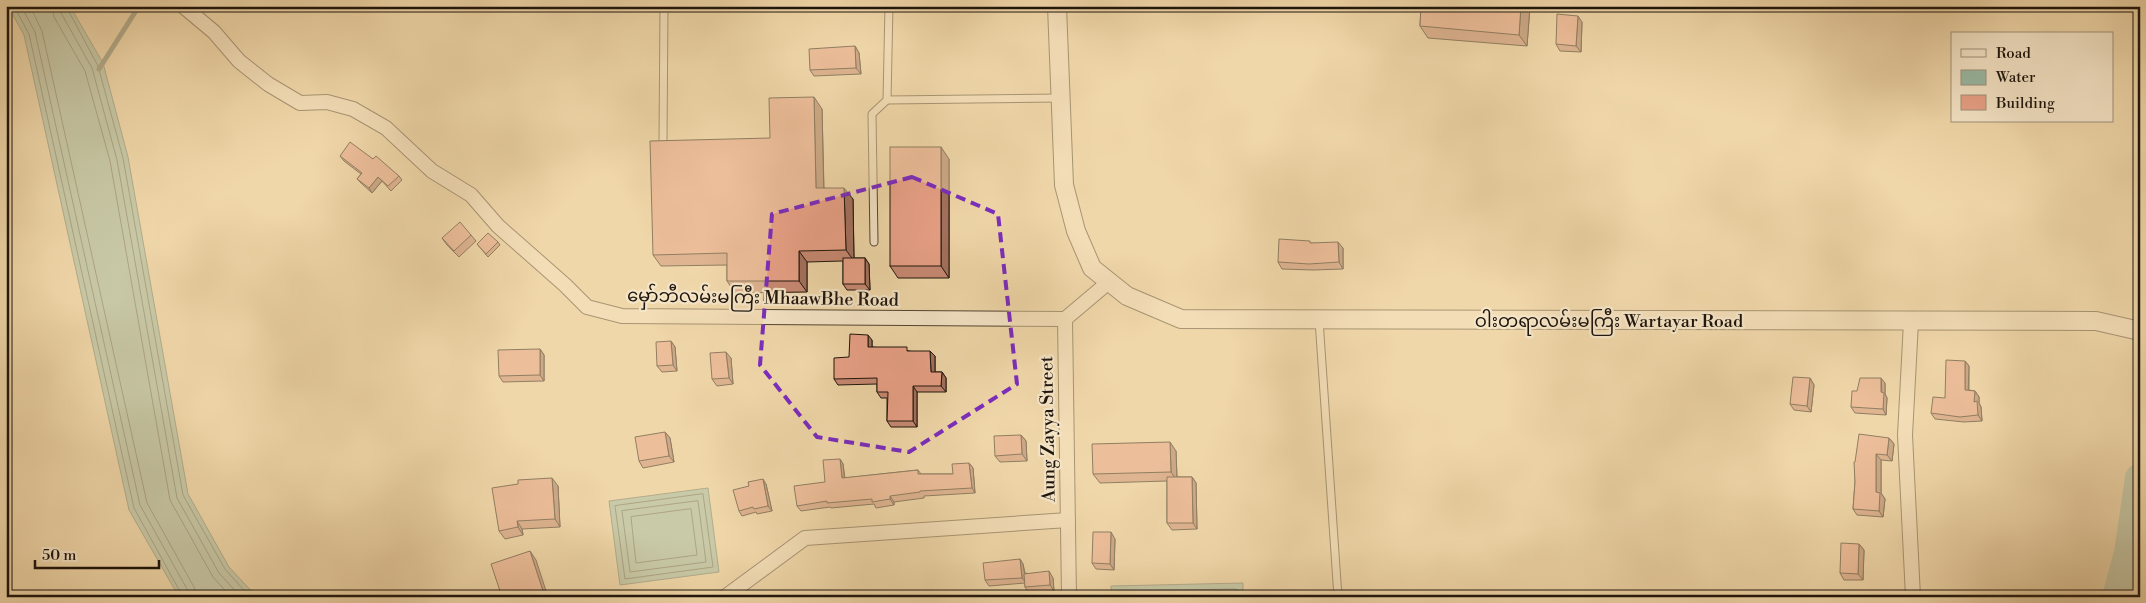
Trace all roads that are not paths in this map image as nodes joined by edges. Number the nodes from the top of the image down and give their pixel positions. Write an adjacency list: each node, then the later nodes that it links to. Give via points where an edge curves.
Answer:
1 (183, 6): 10 (street, မှော်ဘီလမ်းမကြီး MhaawBhe Road, via 214,32 239,61 268,84 300,103 327,102 353,109 386,128 432,171 471,195 498,226 587,307 622,316)
2 (664, 6): 7 (lane)
3 (889, 6): 6 (lane)
4 (1057, 6): 5 (street)
5 (1061, 98): 6 (lane); 9 (street, ဝါးတရာလမ်းမကြီး Wartayar Road, via 1064,185 1076,231 1092,268)
6 (887, 100): 8 (lane, via 872,114)
7 (663, 141)
8 (874, 242)
9 (1110, 281): 10 (street); 11 (street, ဝါးတရာလမ်းမကြီး Wartayar Road, via 1127,296 1180,319)
10 (1065, 319): 14 (street, Aung Zayya Street)
11 (1319, 320): 12 (street, ဝါးတရာလမ်းမကြီး Wartayar Road); 17 (lane)
12 (1911, 322): 13 (street, ဝါးတရာလမ်းမကြီး Wartayar Road, via 2096,322); 18 (street, via 1906,435)
13 (2140, 331)
14 (1068, 520): 15 (street, via 805,538); 16 (street, Aung Zayya Street)
15 (725, 597)
16 (1069, 597)
17 (1338, 597)
18 (1912, 597)

